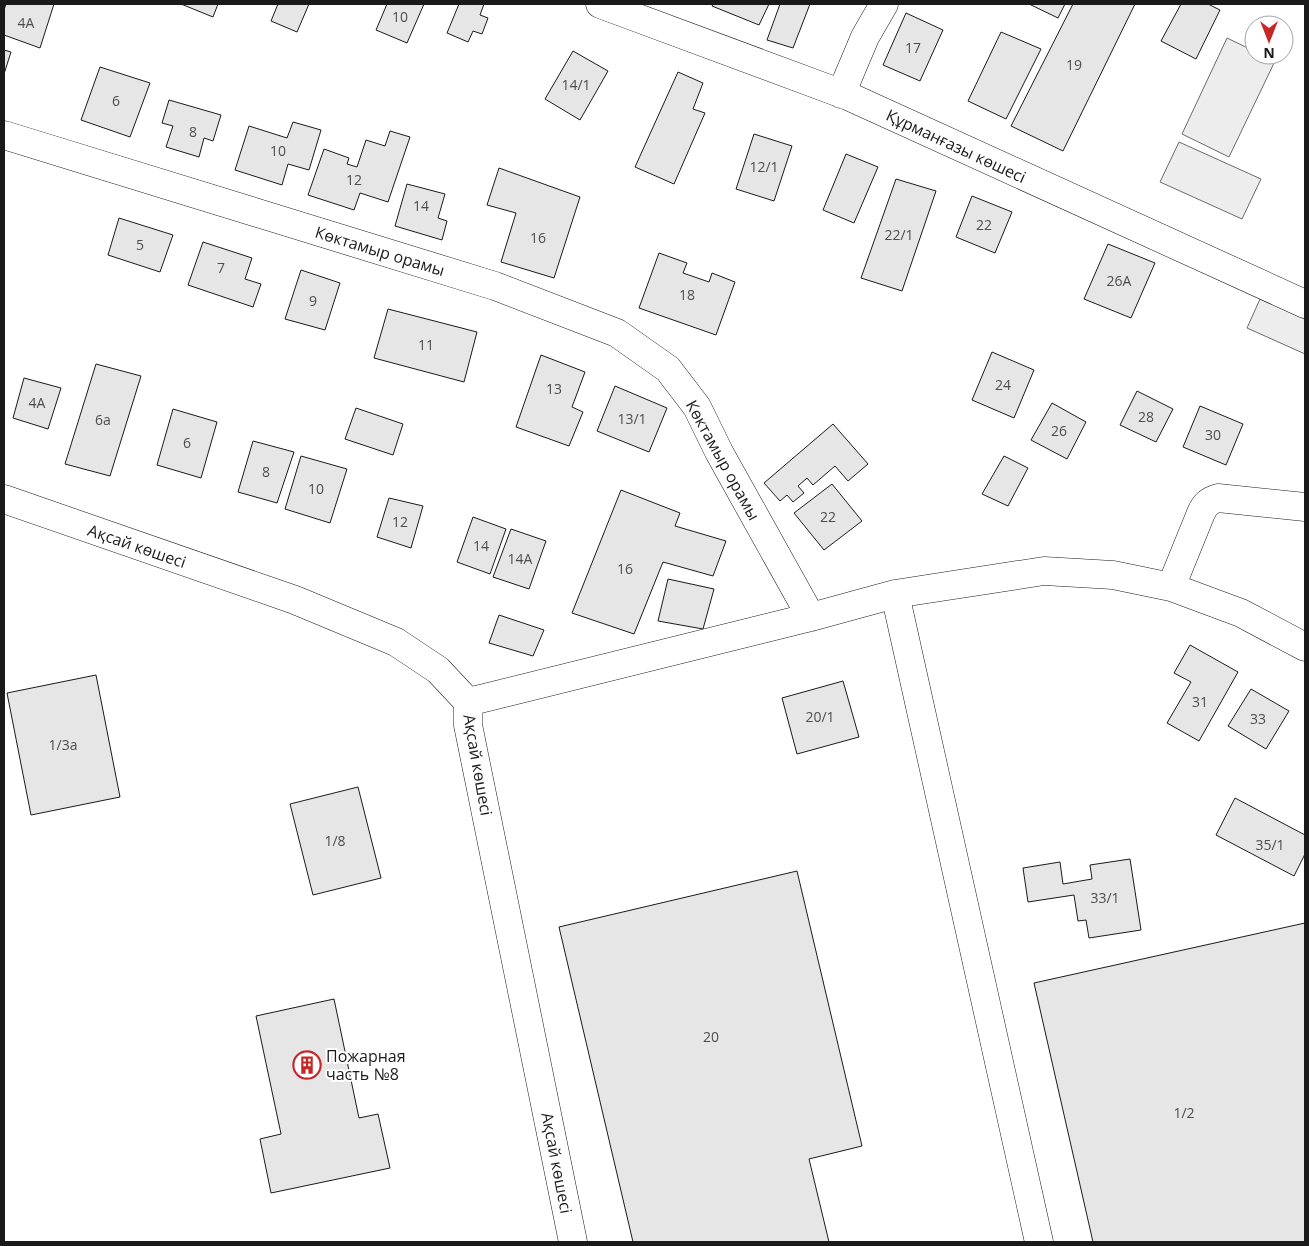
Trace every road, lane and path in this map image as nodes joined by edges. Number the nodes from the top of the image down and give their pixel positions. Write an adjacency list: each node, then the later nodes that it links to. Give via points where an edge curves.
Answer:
1 (600, 4): 3 (street, Құрманғазы көшесі)
2 (884, 4): 4 (street, via 865,37)
3 (638, 10): 4 (street, Құрманғазы көшесі)
4 (841, 94): 6 (street, Құрманғазы көшесі)
5 (4, 135): 11 (street, Көктамыр орамы, via 495,286 617,333 668,369 696,406)
6 (1305, 304)
7 (4, 499): 13 (street, Ақсай көшесі, via 296,600 396,642 438,670)
8 (1305, 507): 9 (street, via 1218,498 1209,501 1204,505)
9 (1171, 587): 10 (street, via 1113,575 1044,571); 12 (street, via 1241,612)
10 (894, 594): 11 (street); 15 (street)
11 (811, 617): 13 (street)
12 (1305, 647)
13 (468, 702): 14 (street, Ақсай көшесі, via 468,724)
14 (573, 1242)
15 (1039, 1242)

